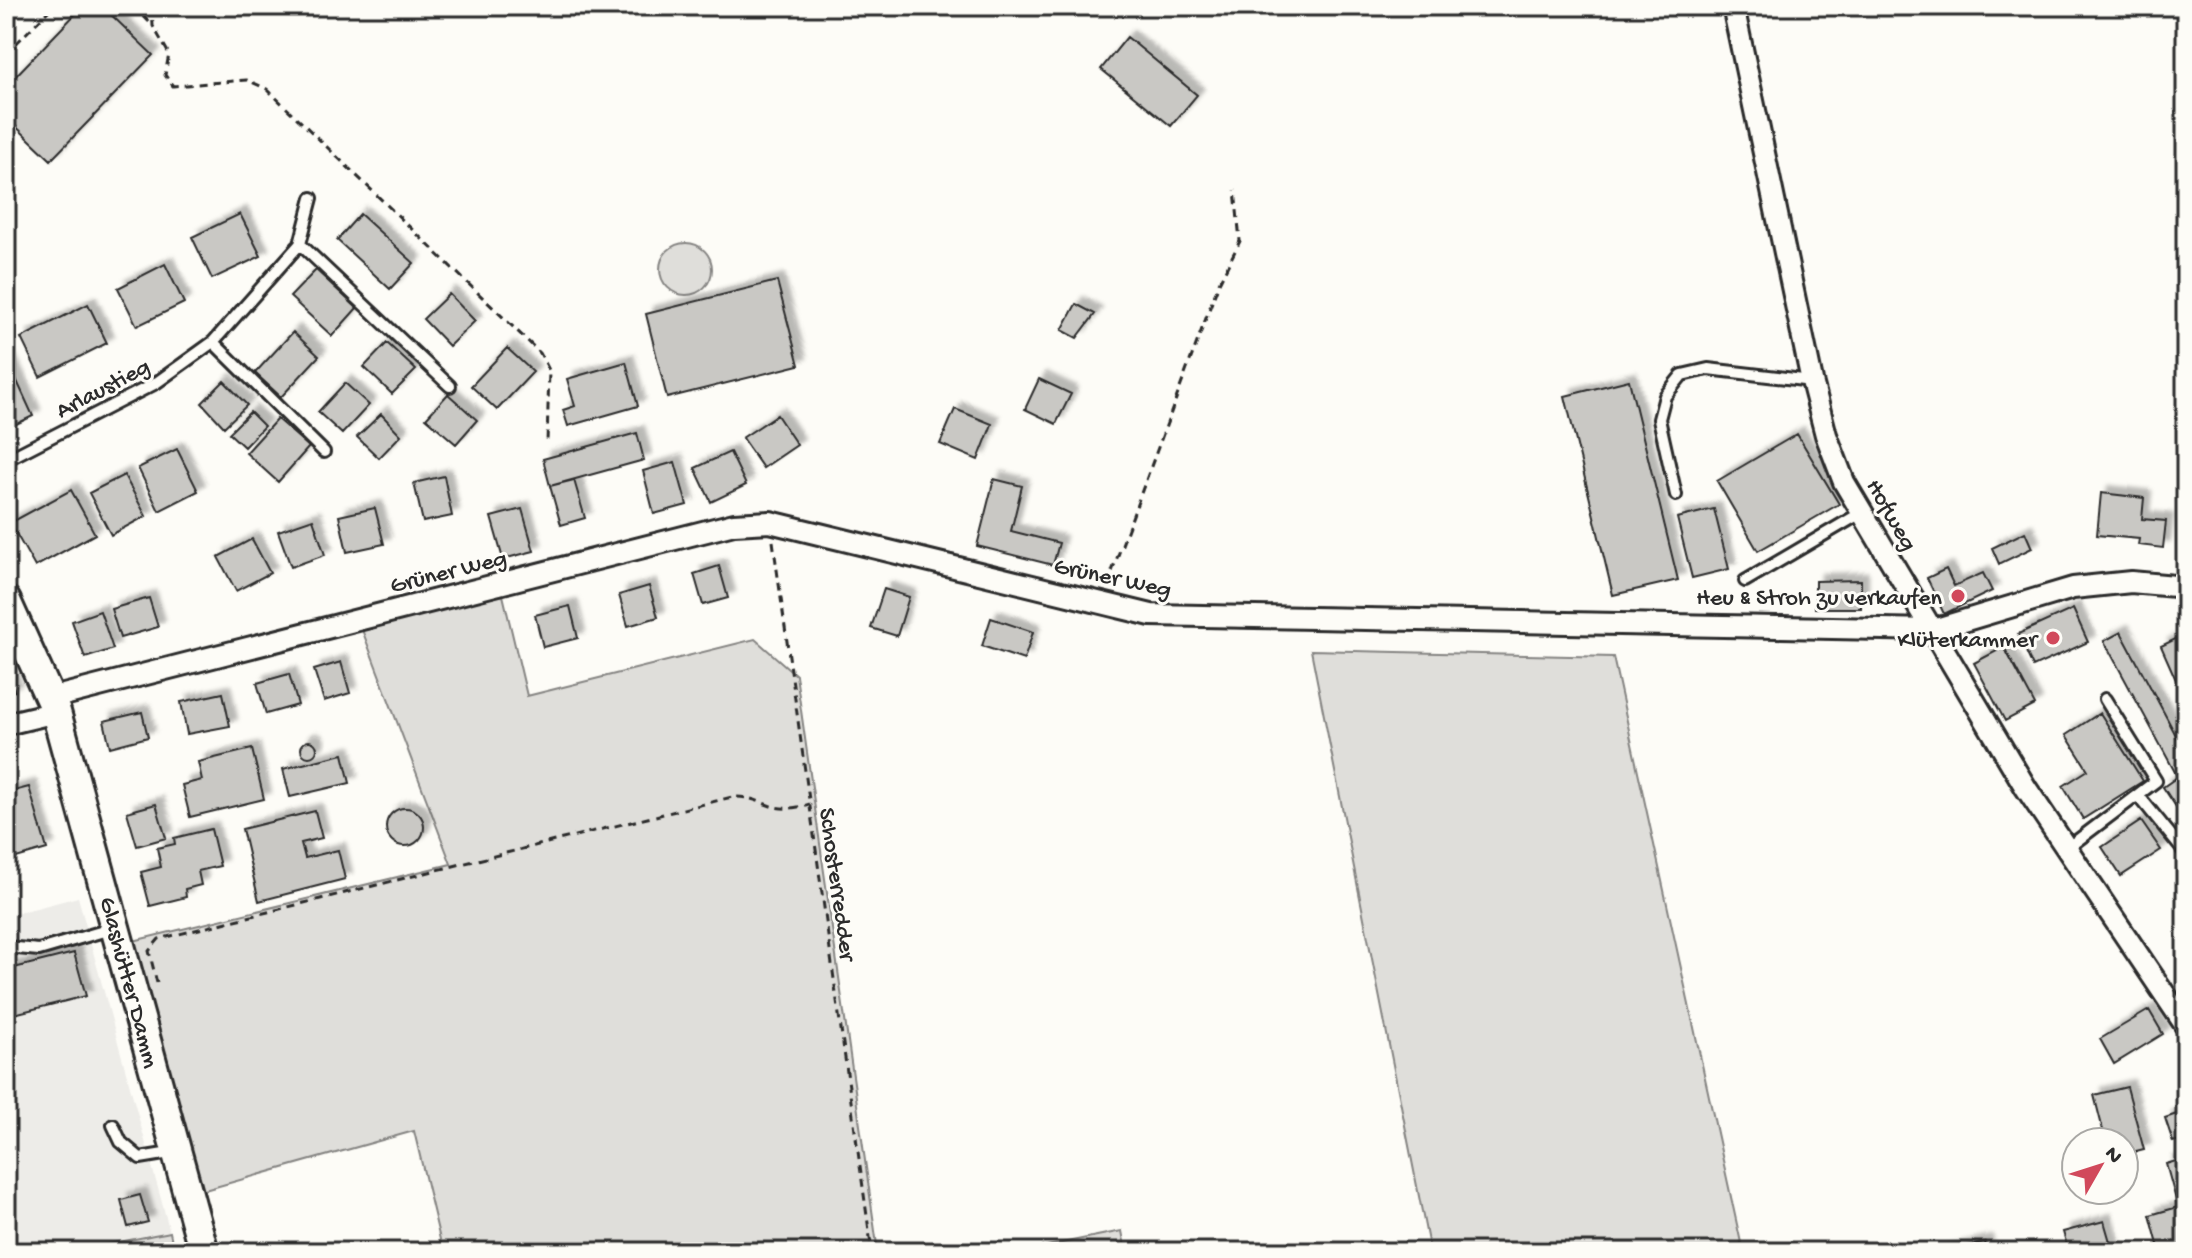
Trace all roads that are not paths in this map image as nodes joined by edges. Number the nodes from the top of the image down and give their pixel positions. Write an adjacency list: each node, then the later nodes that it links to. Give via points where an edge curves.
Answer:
1 (1733, 6): 5 (street, Hofweg)
2 (312, 198): 3 (lane, Arlaustieg)
3 (300, 244): 4 (lane, Arlaustieg); 6 (lane)
4 (213, 342): 7 (lane); 8 (lane, Arlaustieg, via 156,383)
5 (1812, 381): 9 (lane, via 1708,369 1682,375 1665,396 1659,419); 10 (street, Hofweg, via 1826,435)
6 (450, 386)
7 (324, 452)
8 (6, 460)
9 (1676, 495)
10 (1861, 513): 11 (lane); 14 (street, Hofweg)
11 (1745, 581)
12 (2186, 587): 14 (street, Grüner Weg, via 2131,582 2073,588)
13 (6, 601): 16 (street, Glashütter Damm)
14 (1933, 630): 16 (street, Grüner Weg, via 1151,615 770,522 734,524); 19 (street, Hofweg)
15 (2105, 699): 18 (lane, via 2156,781)
16 (54, 705): 17 (street); 21 (street, Glashütter Damm)
17 (6, 724)
18 (2138, 795): 19 (lane); 20 (lane)
19 (2066, 849): 23 (street, Hofweg)
20 (2186, 854)
21 (116, 927): 22 (lane, via 39,950); 26 (street, Glashütter Damm)
22 (6, 947)
23 (2180, 1002): 24 (street, Hofweg)
24 (2186, 1026)
25 (113, 1125): 26 (lane, via 121,1142 140,1158)
26 (178, 1151): 27 (street, Glashütter Damm)
27 (204, 1252)

